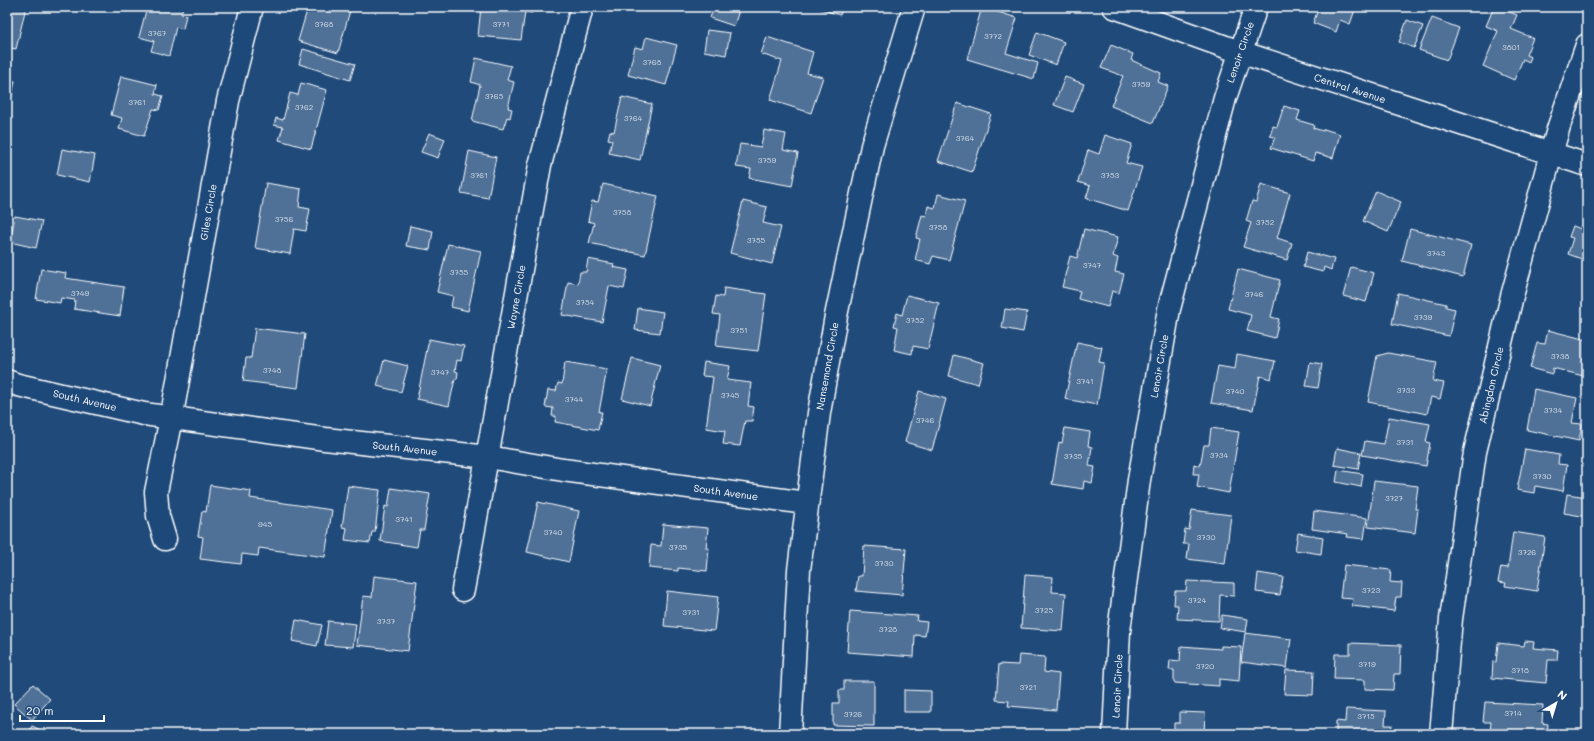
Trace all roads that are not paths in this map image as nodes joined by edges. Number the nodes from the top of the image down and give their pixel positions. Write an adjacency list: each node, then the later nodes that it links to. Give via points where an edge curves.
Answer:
1 (252, 7): 11 (street, Giles Circle, via 228,101)
2 (582, 7): 12 (street, Wayne Circle, via 540,165)
3 (914, 7): 13 (street, Nansemond Circle, via 872,146 836,316)
4 (1114, 7): 7 (street, Central Avenue)
5 (1256, 7): 7 (street, Lenoir Circle)
6 (1587, 45): 8 (street, Abingdon Circle)
7 (1240, 52): 8 (street, Central Avenue); 17 (street, Lenoir Circle, via 1225,98 1170,309 1138,488 1119,631)
8 (1551, 154): 9 (street, Central Avenue); 18 (street, Abingdon Circle, via 1512,296 1475,452 1451,619)
9 (1587, 166)
10 (7, 381): 11 (street, South Avenue, via 144,414)
11 (170, 417): 12 (street, South Avenue, via 325,440); 14 (street, Giles Circle, via 156,492 158,516)
12 (488, 458): 13 (street, South Avenue); 15 (street, Wayne Circle)
13 (806, 503): 16 (street, Nansemond Circle, via 799,570)
14 (166, 539)
15 (463, 590)
16 (790, 734)
17 (1114, 734)
18 (1441, 734)

